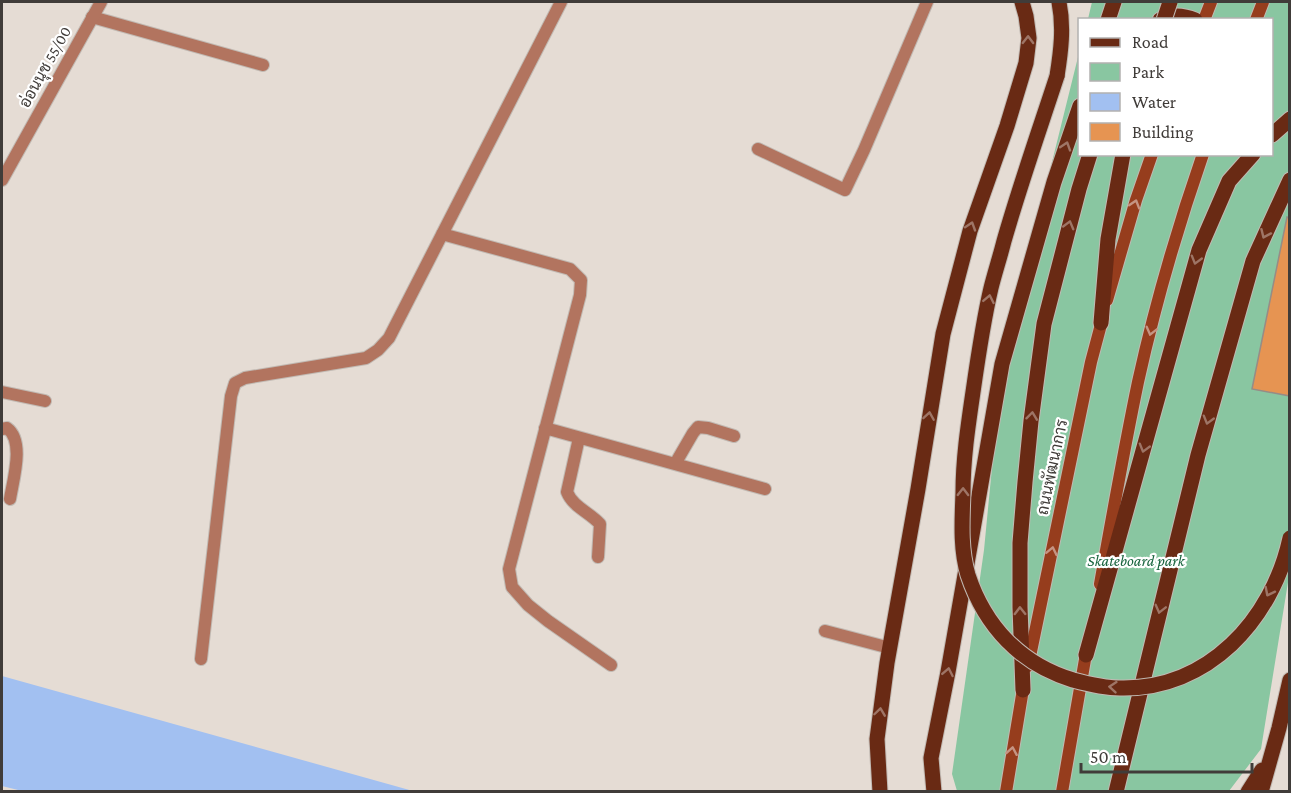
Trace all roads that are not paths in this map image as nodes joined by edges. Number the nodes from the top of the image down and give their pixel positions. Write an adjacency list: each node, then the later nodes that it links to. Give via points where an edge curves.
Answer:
1 (100, 2): 11 (street, อ่อนนุช 55/00)
2 (561, 2): 33 (street)
3 (927, 2): 23 (street, via 845,190)
4 (1022, 2): 47 (main road, one-way to 4, via 943,334 970,231 1026,63 1029,38)
5 (1059, 2): 44 (main road, one-way to 5, bridge, via 1279,574 1247,630 1210,662 1163,683 1120,688 1089,684 1036,665 1006,640 978,597 963,551 963,464 992,286 1057,76 1062,44)
6 (1104, 2): 12 (main road)
7 (1114, 2): 13 (main road)
8 (1170, 2): 14 (main road, bridge)
9 (1211, 2): 17 (main road)
10 (1263, 2): 18 (main road)
11 (92, 17): 19 (street); 30 (street, อ่อนนุช 55/00)
12 (1107, 18)
13 (1108, 18)
14 (1163, 18)
15 (1165, 18): 16 (main road)
16 (1190, 18)
17 (1205, 18)
18 (1257, 18)
19 (263, 65)
20 (1078, 112): 57 (main road, one-way to 20, via 931,758 1002,364)
21 (1290, 119): 22 (main road)
22 (1273, 134)
23 (758, 148)
24 (1089, 156): 52 (main road, one-way to 24, via 1020,543 1031,421 1044,324)
25 (1123, 156): 34 (main road, via 1108,240)
26 (1151, 156): 34 (main road, ถนนพัฒนาการ, one-way to 26)
27 (1202, 156): 48 (main road, one-way to 48, via 1162,285 1138,383)
28 (1240, 156): 32 (main road)
29 (1251, 156): 32 (main road)
30 (2, 180)
31 (1290, 180): 60 (main road, one-way to 60, via 1253,261 1197,454)
32 (1229, 182): 48 (main road, one-way to 48, via 1199,250)
33 (442, 234): 37 (street, via 570,269 581,280); 49 (street, via 389,338 378,350 366,358 245,378 235,383)
34 (1101, 323): 52 (main road, ถนนพัฒนาการ, one-way to 34)
35 (2, 392): 36 (street)
36 (45, 401)
37 (545, 428): 40 (street); 50 (street, via 509,569 512,587 534,611)
38 (2, 429): 43 (street, via 13,432 17,450)
39 (734, 436): 41 (street, via 698,427)
40 (579, 438): 41 (street); 45 (street, via 567,492 570,500 600,524)
41 (675, 464): 42 (street)
42 (765, 489)
43 (10, 500)
44 (1290, 538)
45 (598, 557)
46 (825, 631): 47 (street)
47 (890, 648): 53 (main road, one-way to 47)
48 (1086, 655): 59 (main road)
49 (201, 659)
50 (611, 665)
51 (1290, 680): 54 (main road)
52 (1023, 690): 58 (main road, ถนนพัฒนาการ, one-way to 52)
53 (877, 739): 55 (main road); 56 (main road)
54 (1270, 758): 61 (main road); 62 (main road)
55 (880, 792)
56 (892, 792)
57 (934, 792)
58 (1006, 792)
59 (1062, 792)
60 (1116, 792)
61 (1248, 792)
62 (1261, 792)

